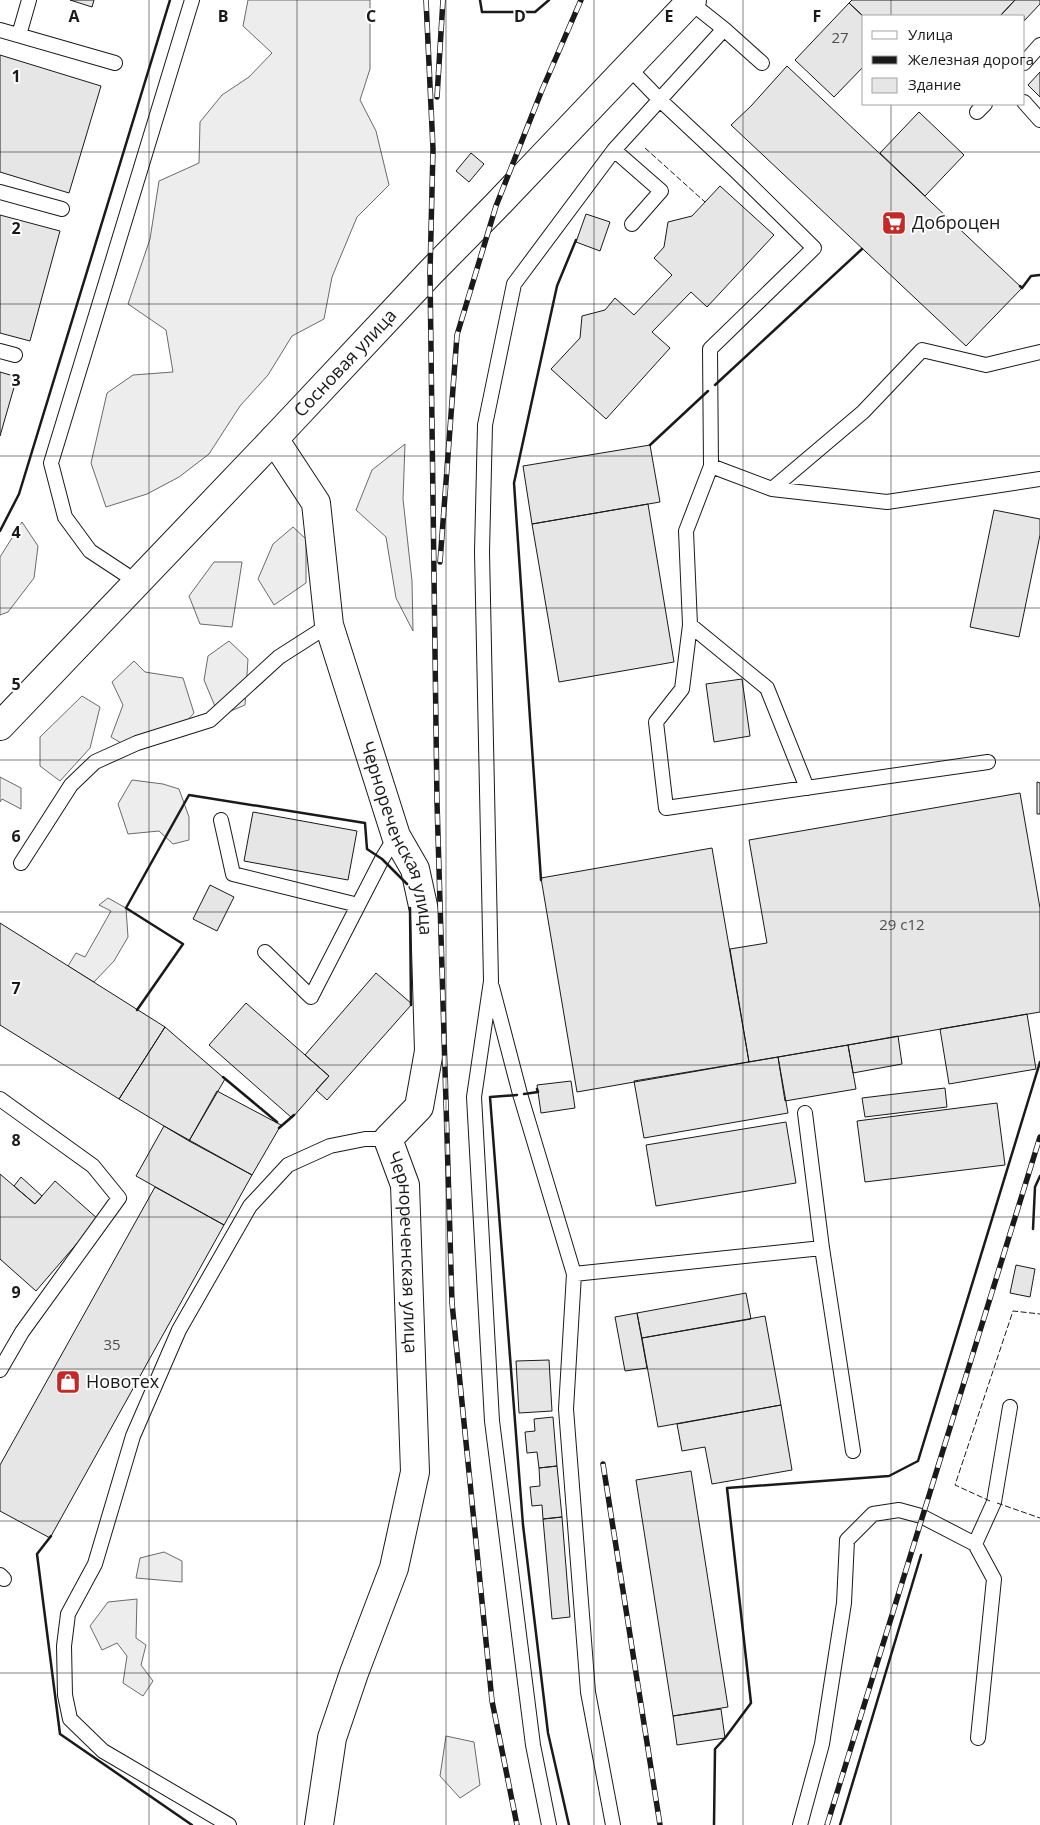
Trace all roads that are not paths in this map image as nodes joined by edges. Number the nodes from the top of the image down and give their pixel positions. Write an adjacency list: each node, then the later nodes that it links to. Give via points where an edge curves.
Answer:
1 (29, 0): 6 (lane)
2 (192, 0): 26 (lane, via 51,463 65,517 90,551)
3 (691, 1): 4 (lane); 11 (street, Сосновая улица)
4 (724, 29): 8 (lane); 12 (lane)
5 (0, 30): 6 (lane)
6 (19, 35): 10 (lane)
7 (1040, 46): 9 (lane)
8 (762, 62)
9 (1025, 62)
10 (115, 63)
11 (628, 67): 12 (lane); 22 (street, Сосновая улица)
12 (660, 100): 15 (lane); 23 (lane, via 814,248 710,349)
13 (1025, 103): 14 (lane)
14 (1040, 120)
15 (614, 150): 18 (lane, via 660,191); 37 (lane, via 514,284 485,425 482,552)
16 (0, 192): 17 (lane)
17 (62, 209)
18 (632, 224)
19 (0, 351): 21 (lane)
20 (1040, 352): 25 (lane, via 986,365 922,350 862,412)
21 (15, 355)
22 (274, 439): 26 (street, Сосновая улица); 27 (street, Чернореченская улица, via 316,504)
23 (711, 466): 25 (lane); 28 (lane, via 686,531)
24 (1040, 478): 25 (lane, via 887,502)
25 (772, 489)
26 (137, 582): 29 (street, Сосновая улица)
27 (329, 625): 33 (street, Чернореченская улица); 34 (lane, via 279,657 210,720 136,743 95,762 71,785)
28 (690, 625): 31 (lane, via 768,688); 31 (lane, via 682,689 656,722 666,808)
29 (0, 726)
30 (988, 762): 31 (lane)
31 (807, 788)
32 (221, 820): 35 (lane, via 234,874)
33 (396, 836): 35 (lane); 40 (street, Чернореченская улица, via 415,869 426,915 429,1051 419,1107)
34 (21, 863)
35 (358, 905): 36 (lane, via 311,997)
36 (265, 952)
37 (491, 981): 42 (lane, via 520,1094); 50 (lane, via 474,1097 492,1421 533,1745)
38 (0, 1099): 43 (lane, via 94,1166 119,1198 22,1332)
39 (805, 1112): 41 (lane)
40 (388, 1139): 48 (lane, via 365,1139 330,1146 288,1165 250,1206 179,1330 133,1436 96,1564 68,1614 64,1646 65,1695 70,1719 103,1751); 49 (street, Чернореченская улица, via 405,1185 415,1472 394,1568 332,1738)
41 (822, 1248): 42 (lane); 45 (lane)
42 (574, 1274): 51 (lane, via 566,1409 588,1692)
43 (0, 1370)
44 (1010, 1407): 46 (lane, via 994,1502)
45 (853, 1451)
46 (976, 1544): 47 (lane, via 994,1579); 52 (lane, via 922,1516 899,1510 873,1514 847,1540 844,1603 822,1744)
47 (978, 1738)
48 (229, 1825)
49 (319, 1825)
50 (548, 1825)
51 (613, 1825)
52 (800, 1825)

